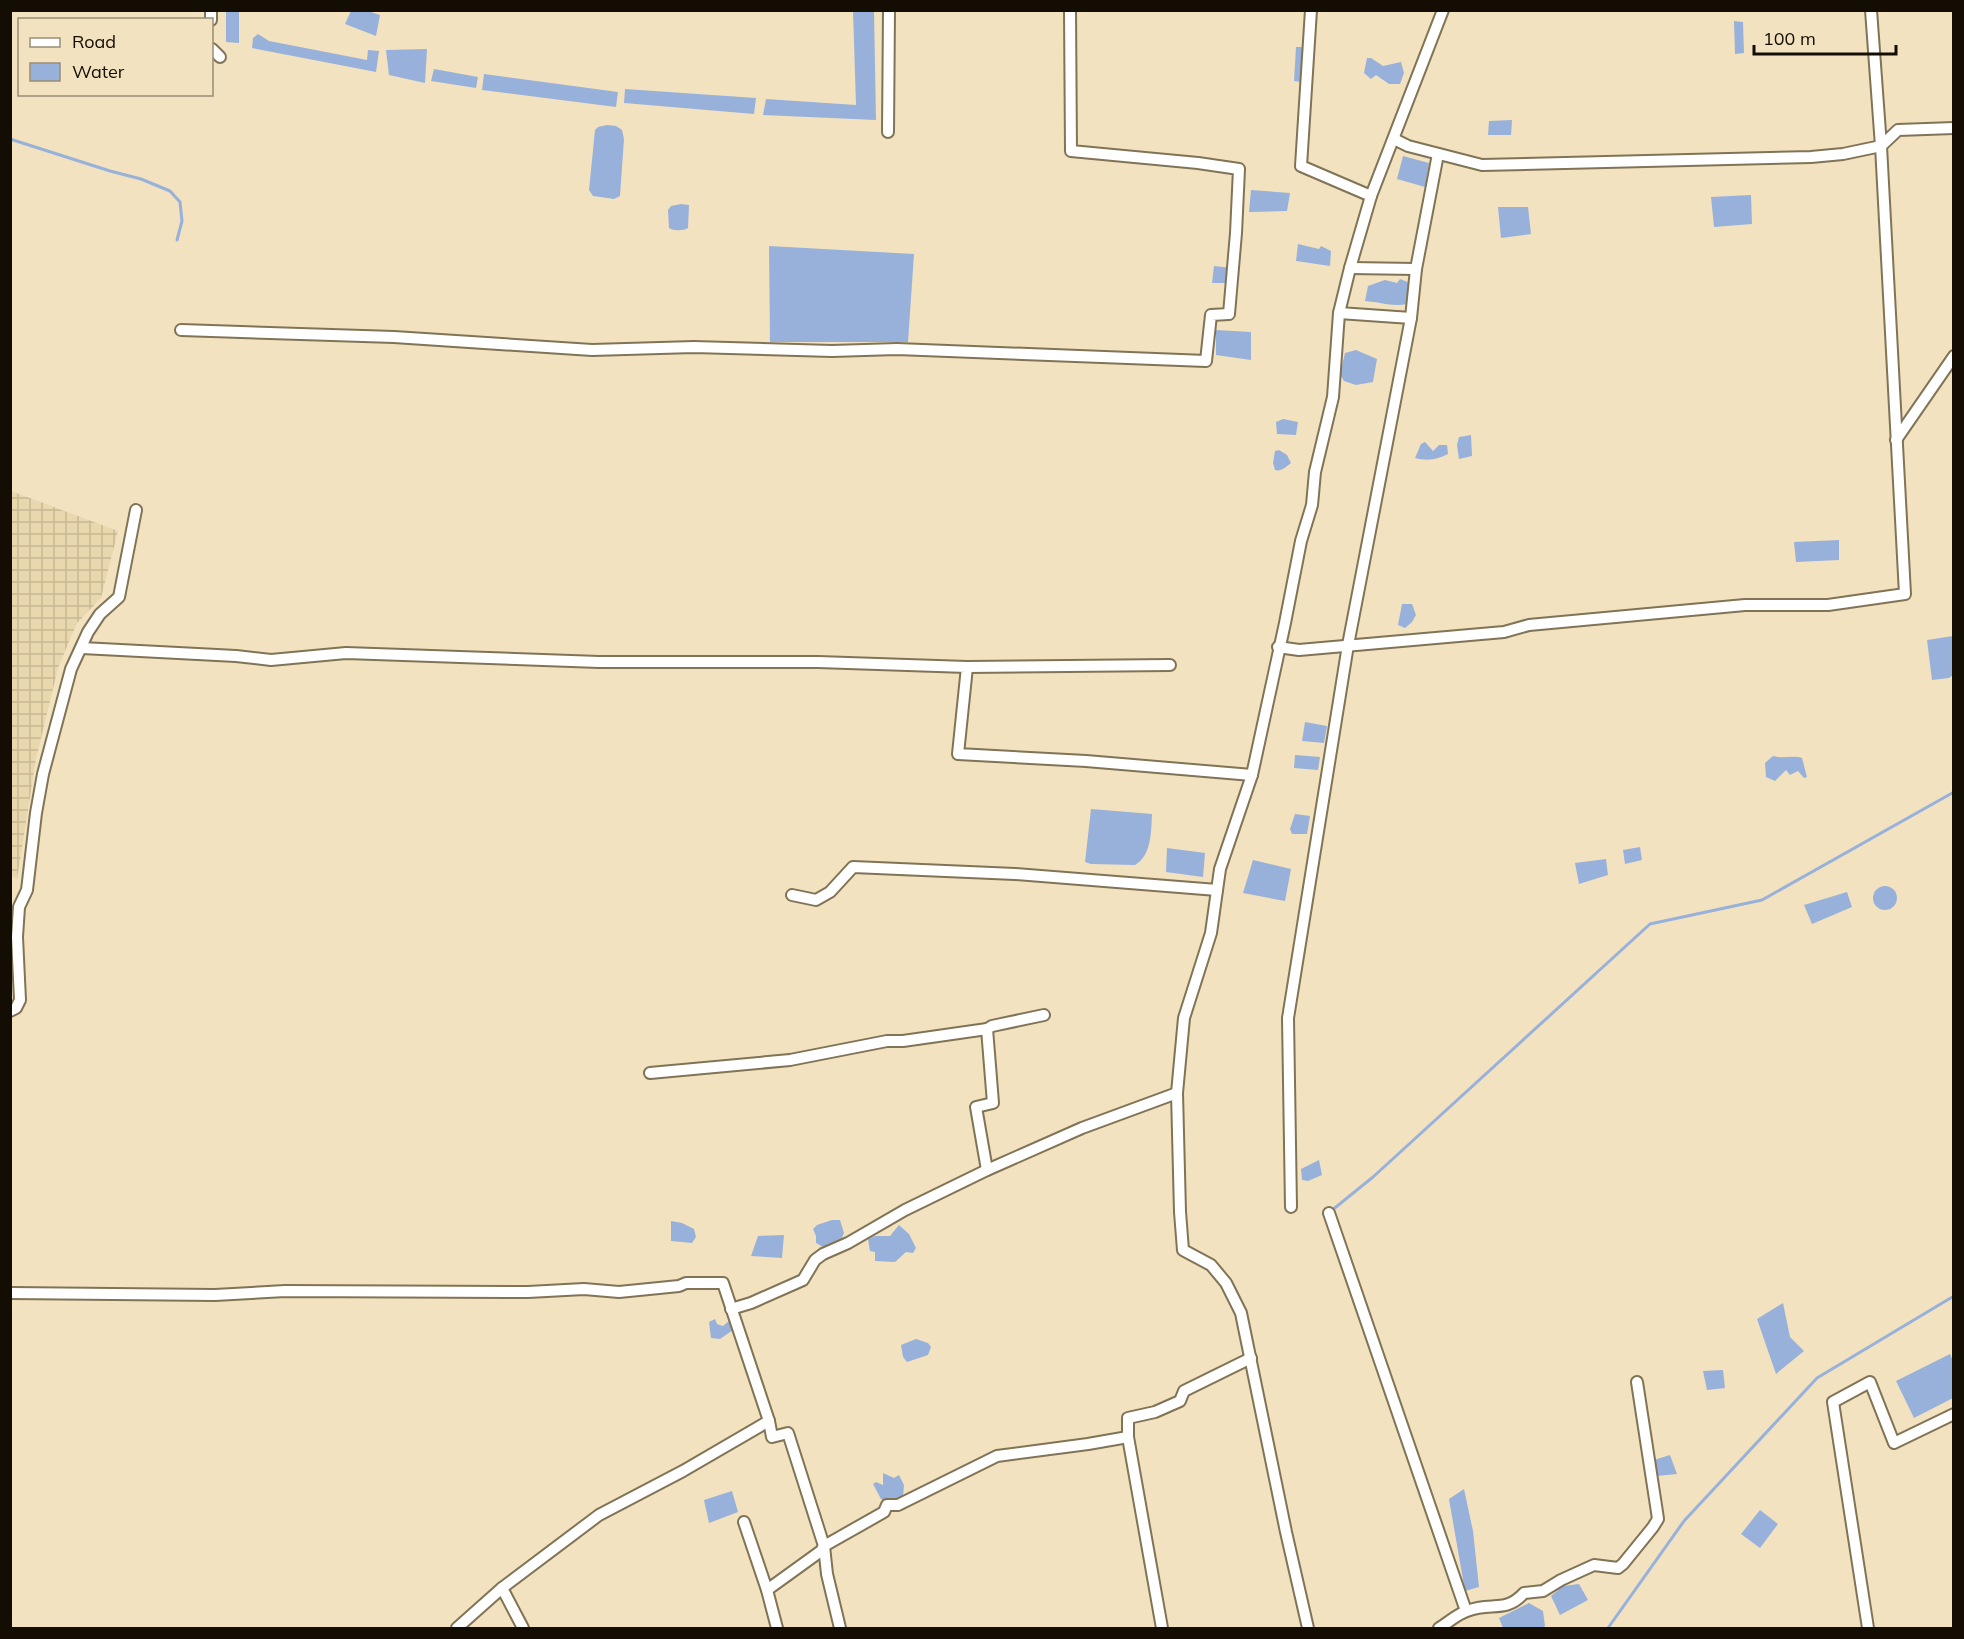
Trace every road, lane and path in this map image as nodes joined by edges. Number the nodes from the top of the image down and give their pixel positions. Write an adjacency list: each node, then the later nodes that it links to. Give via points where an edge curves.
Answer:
1 (889, 10): 7 (street)
2 (1070, 10): 16 (street, via 1071,151 1239,169 1228,314 1211,315 1206,361 897,349 592,350 394,337)
3 (1311, 10): 11 (street, via 1301,166)
4 (1443, 10): 8 (street)
5 (1871, 10): 9 (street)
6 (1953, 128): 9 (street, via 1898,130)
7 (888, 132)
8 (1394, 140): 10 (street); 11 (street)
9 (1881, 146): 10 (street, via 1811,157 1482,165); 18 (street)
10 (1438, 154): 13 (street)
11 (1371, 196): 12 (street)
12 (1350, 268): 13 (street); 14 (street)
13 (1416, 269): 15 (street)
14 (1339, 313): 15 (street); 21 (street, via 1333,397)
15 (1412, 318): 20 (street)
16 (182, 330)
17 (1953, 356): 18 (street)
18 (1896, 440): 20 (street, via 1905,594 1828,605 1745,605)
19 (136, 510): 22 (street, via 119,597 100,614)
20 (1348, 645): 21 (street, via 1299,650); 34 (street, via 1288,1018)
21 (1278, 647): 25 (street)
22 (82, 648): 24 (street, via 271,660 346,653 599,662); 28 (street, via 71,669 36,813 27,890 19,907 20,1000)
23 (1170, 665): 24 (street)
24 (967, 667): 25 (street, via 958,754)
25 (1252, 775): 26 (street, via 1220,869)
26 (1217, 890): 27 (street, via 853,867 830,892 816,900); 32 (street, via 1211,933 1184,1018)
27 (792, 895)
28 (10, 1011)
29 (1044, 1015): 30 (street)
30 (987, 1029): 31 (street, via 887,1041 790,1060); 33 (street, via 993,1103 976,1107)
31 (650, 1073)
32 (1177, 1093): 33 (street, via 1082,1128); 38 (street, via 1183,1250 1211,1265 1226,1283 1241,1313)
33 (987, 1170): 37 (street, via 823,1254 803,1280)
34 (1291, 1207)
35 (1329, 1213): 47 (street)
36 (10, 1293): 37 (street, via 215,1295 584,1288 619,1292 686,1282 723,1283)
37 (731, 1309): 41 (street)
38 (1251, 1358): 42 (street, via 1184,1391 1180,1401 1169,1407 1128,1418); 53 (street)
39 (1637, 1382): 47 (street, via 1658,1519 1653,1527 1618,1568 1594,1565 1543,1591 1524,1593 1515,1603)
40 (1953, 1414): 55 (street, via 1894,1443 1870,1382 1833,1402)
41 (769, 1421): 44 (street, via 772,1437 788,1433); 45 (street, via 683,1472 599,1515)
42 (1128, 1437): 44 (street, via 996,1456 898,1505 888,1505 884,1512); 52 (street)
43 (744, 1522): 46 (street)
44 (824, 1546): 46 (street); 51 (street)
45 (502, 1588): 48 (street); 49 (street)
46 (767, 1590): 50 (street)
47 (1466, 1611): 54 (street)
48 (457, 1629)
49 (523, 1629)
50 (777, 1629)
51 (840, 1629)
52 (1162, 1629)
53 (1308, 1629)
54 (1439, 1629)
55 (1868, 1629)

